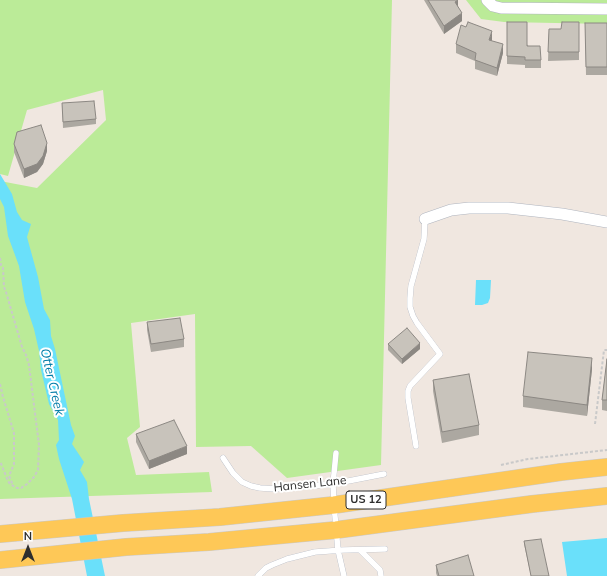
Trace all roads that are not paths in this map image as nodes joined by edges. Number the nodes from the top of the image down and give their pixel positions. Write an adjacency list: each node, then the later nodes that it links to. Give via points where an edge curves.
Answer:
1 (487, 0): 2 (street, via 493,6 501,8)
2 (607, 9)
3 (425, 219): 4 (street, via 451,210 508,208); 5 (lane, via 424,239 411,286 410,307 417,323 440,354 408,391)
4 (607, 222)
5 (416, 446)
6 (336, 453): 10 (lane)
7 (223, 458): 10 (lane, Hansen Lane, via 242,482 250,486 276,489)
8 (607, 467): 16 (main road, US 12)
9 (384, 474): 10 (lane, Hansen Lane)
10 (333, 484): 16 (lane)
11 (607, 486): 15 (main road, via 584,489)
12 (607, 496): 13 (main road, US 12)
13 (566, 501): 14 (main road); 15 (main road, US 12)
14 (607, 502)
15 (532, 504): 17 (main road, US 12)
16 (334, 505): 17 (lane); 18 (main road, US 12, via 220,517)
17 (336, 530): 20 (lane); 22 (main road, US 12)
18 (0, 534)
19 (385, 549): 21 (lane)
20 (338, 550): 21 (lane); 23 (lane, via 315,552 287,559 266,568); 24 (lane)
21 (360, 550): 25 (lane, via 380,570)
22 (0, 560)
23 (258, 576)
24 (344, 576)
25 (381, 576)

